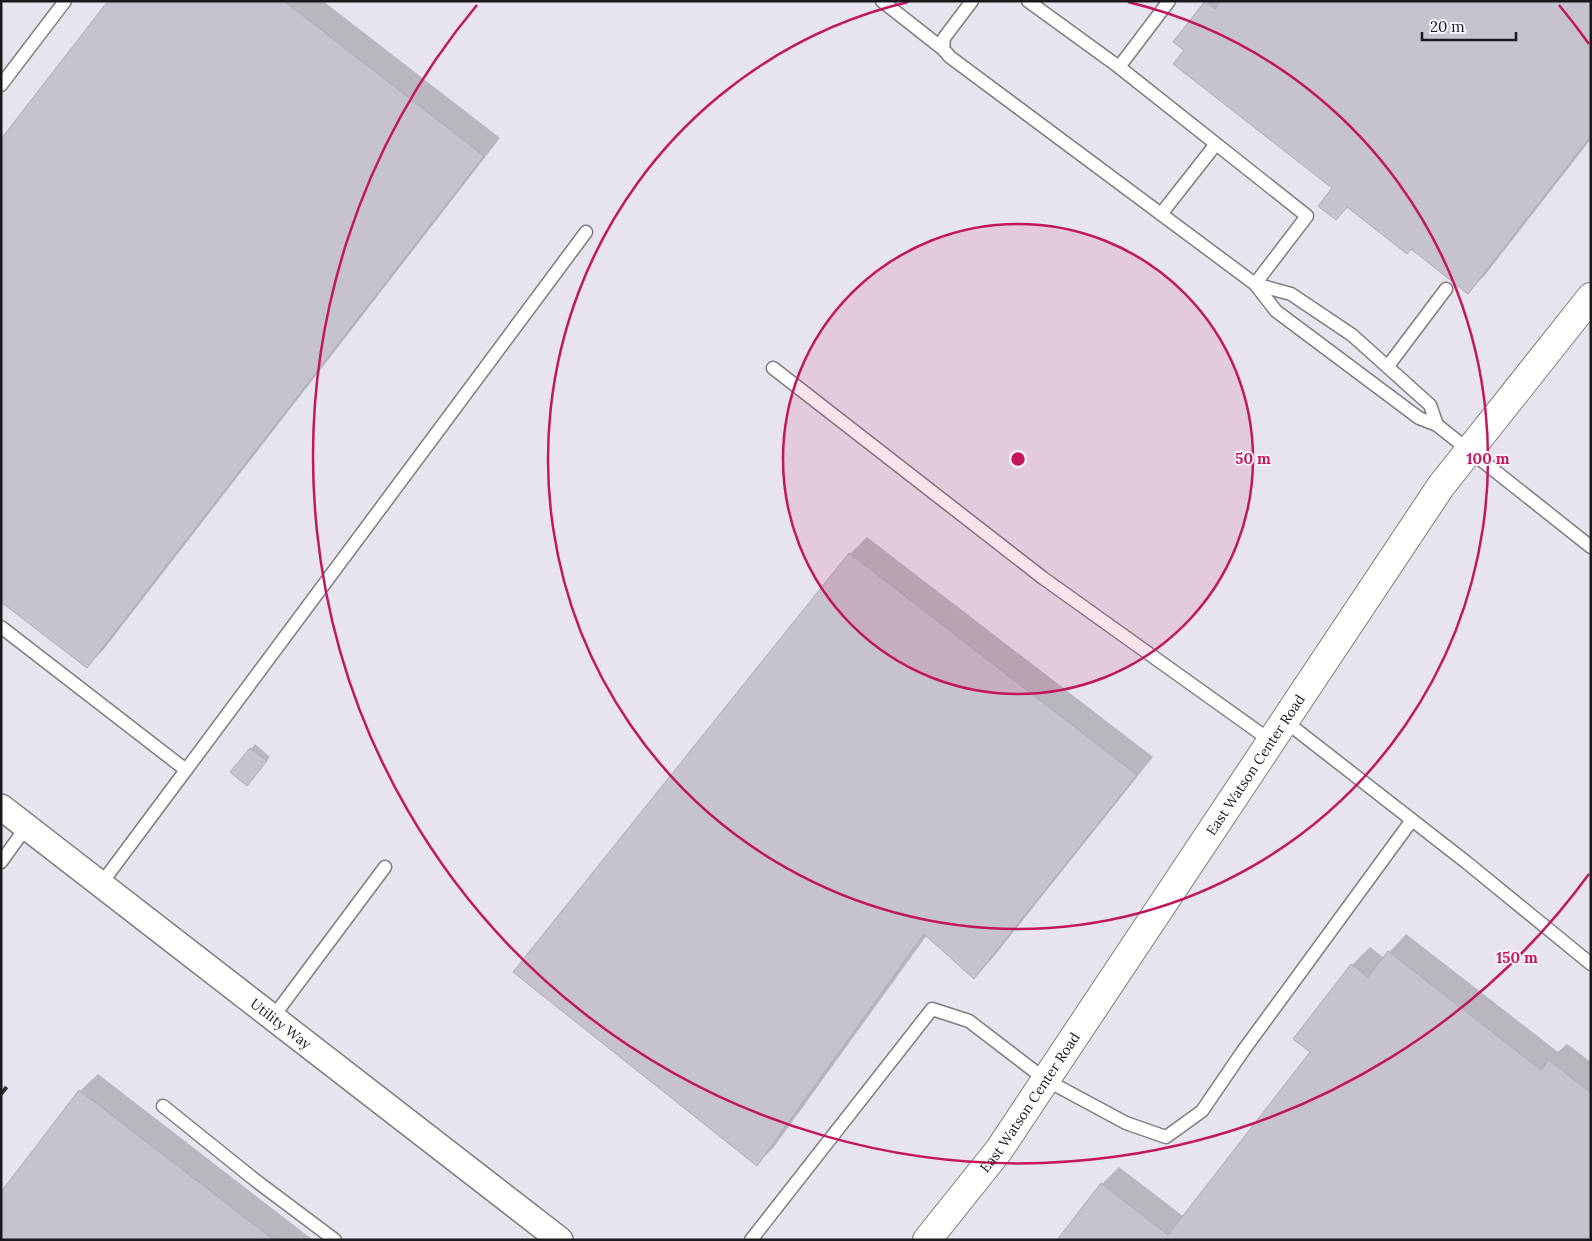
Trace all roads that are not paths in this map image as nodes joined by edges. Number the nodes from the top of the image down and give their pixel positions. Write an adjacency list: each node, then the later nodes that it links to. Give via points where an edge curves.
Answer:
1 (65, 1): 8 (lane)
2 (882, 1): 6 (lane)
3 (972, 1): 6 (lane, via 944,38)
4 (1028, 1): 7 (lane)
5 (1168, 1): 7 (lane)
6 (943, 49): 10 (lane)
7 (1119, 67): 9 (lane)
8 (1, 85)
9 (1216, 144): 10 (lane); 12 (lane, via 1307,216)
10 (1161, 214): 12 (lane)
11 (586, 232): 22 (lane)
12 (1255, 284): 15 (lane, via 1291,294 1352,335); 17 (lane, via 1276,311 1419,418)
13 (1446, 289): 15 (lane)
14 (1591, 297): 18 (street, East Watson Center Road)
15 (1388, 366): 17 (lane, via 1430,405)
16 (773, 368): 21 (lane, via 1043,578)
17 (1437, 425): 18 (lane)
18 (1468, 451): 19 (lane); 21 (street, East Watson Center Road, via 1441,486)
19 (1591, 547)
20 (1, 627): 22 (lane)
21 (1278, 731): 24 (lane); 31 (street, East Watson Center Road)
22 (186, 770): 28 (lane)
23 (1, 807): 25 (street, Utility Way)
24 (1412, 820): 29 (lane); 31 (lane, via 1242,1051 1202,1112 1166,1137 1126,1123)
25 (27, 826): 26 (lane); 28 (street, Utility Way)
26 (1, 862)
27 (385, 867): 30 (lane)
28 (101, 884): 30 (street, Utility Way)
29 (1591, 964)
30 (273, 1017): 34 (street, Utility Way)
31 (1046, 1080): 35 (lane, via 970,1021 932,1009); 36 (street, East Watson Center Road, via 1000,1150)
32 (163, 1106): 33 (lane)
33 (335, 1240)
34 (560, 1240)
35 (751, 1240)
36 (927, 1240)

